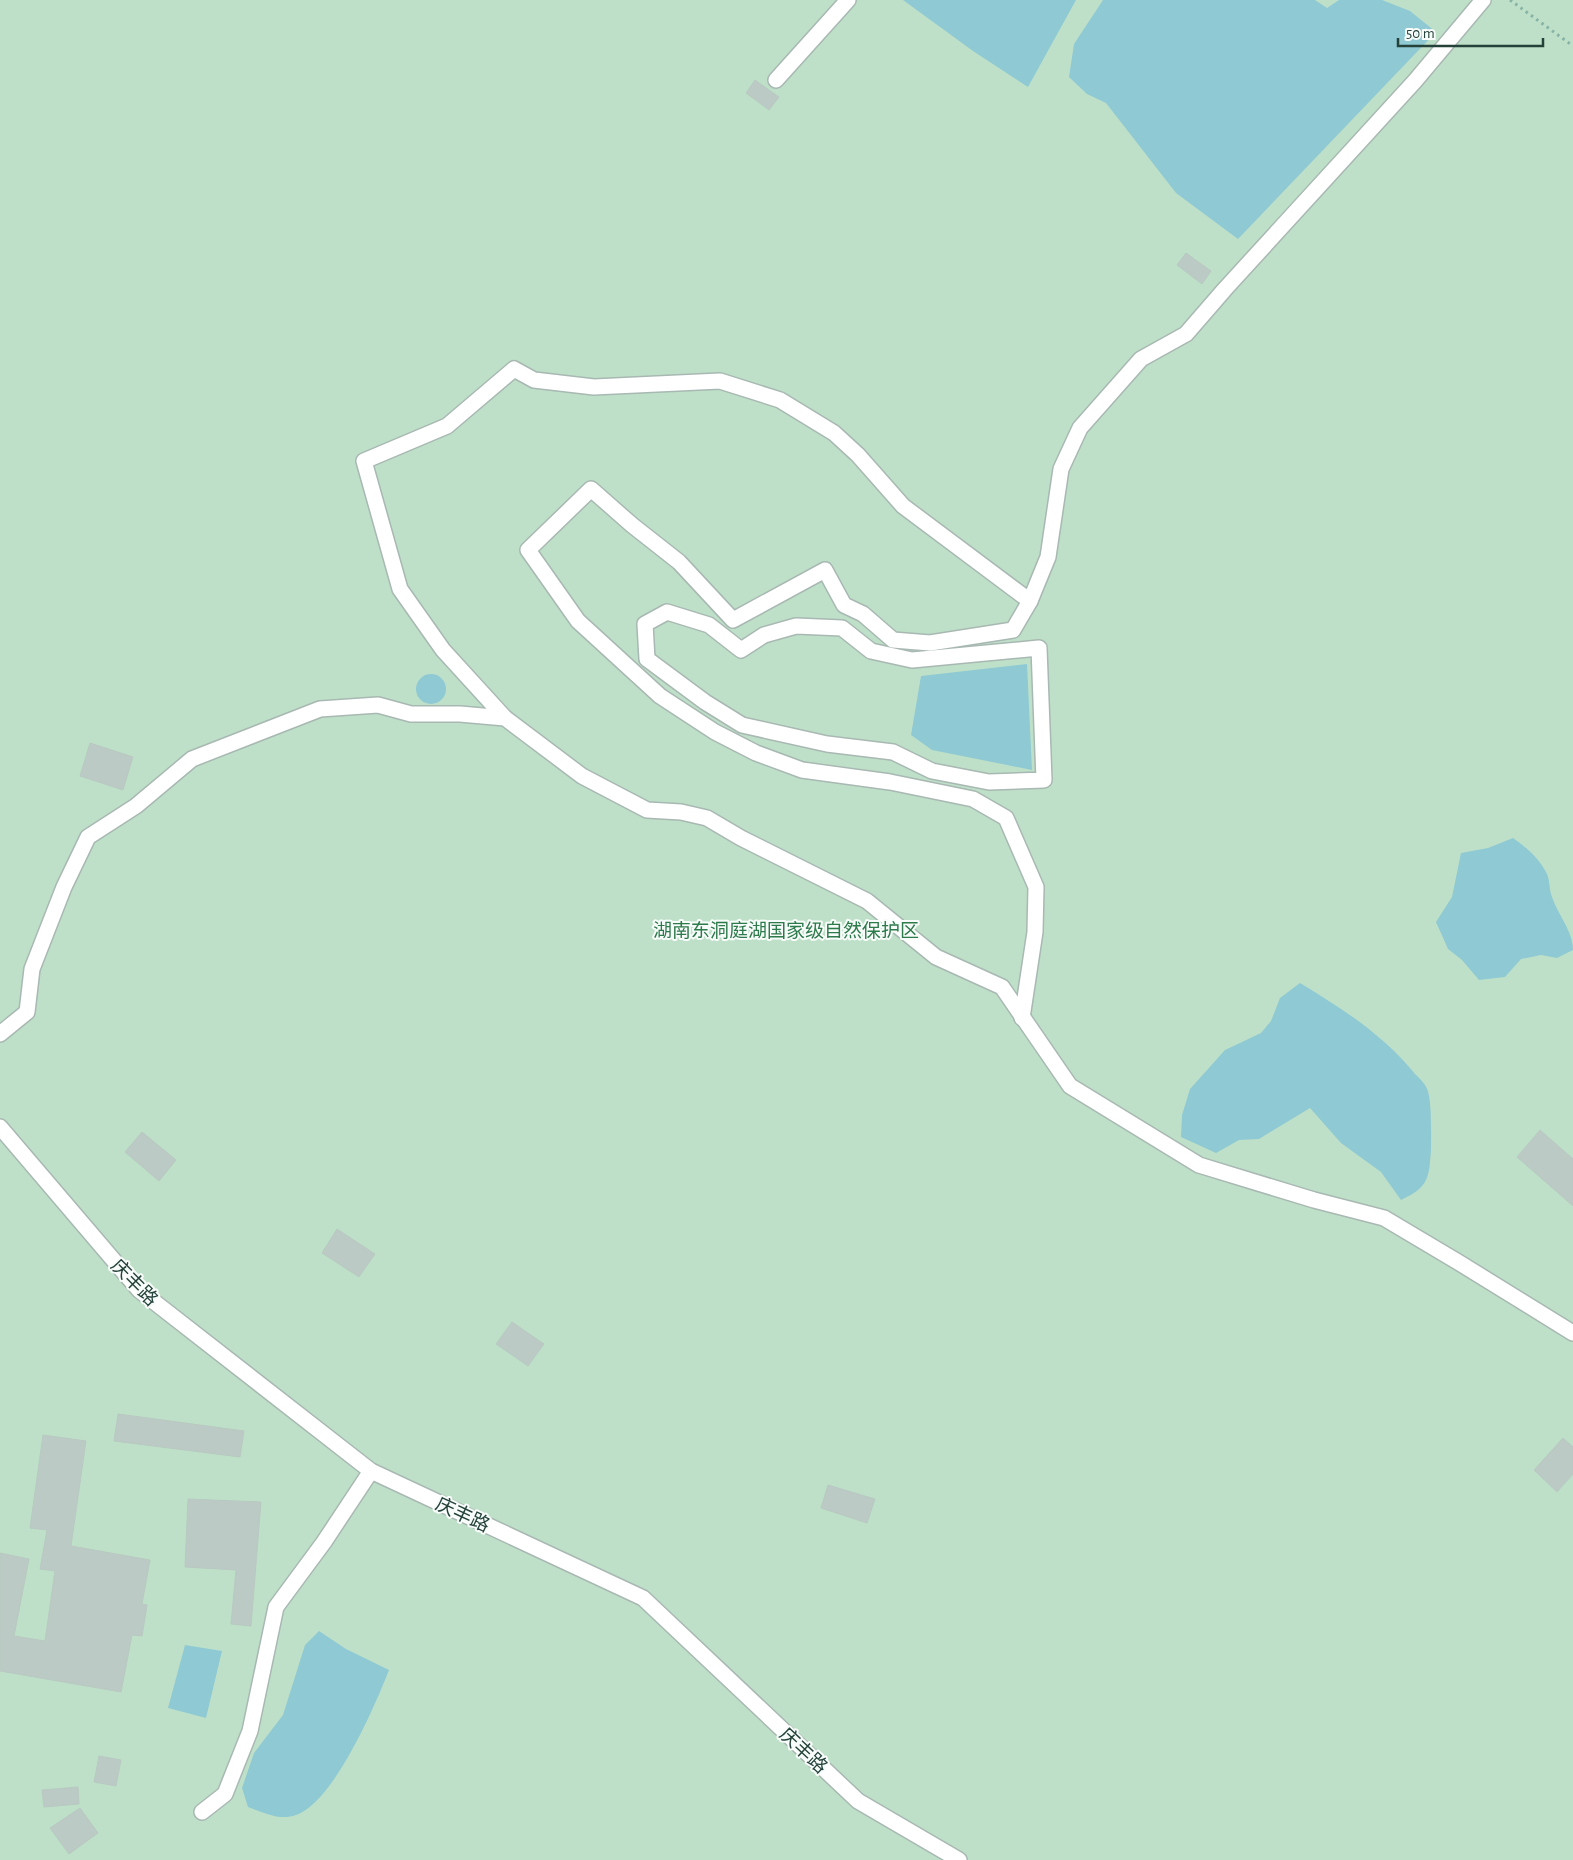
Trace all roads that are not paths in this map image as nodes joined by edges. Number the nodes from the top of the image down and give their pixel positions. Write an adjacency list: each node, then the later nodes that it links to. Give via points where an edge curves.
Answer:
1 (848, 0): 3 (street)
2 (1483, 0): 4 (street, via 1415,81 1186,334 1141,359 1080,428 1061,469 1048,557)
3 (776, 80)
4 (1030, 601): 6 (street, via 903,506 834,433 780,400 720,381 594,387 534,380 514,369 447,426 364,461 400,590 443,650); 7 (street, via 1013,630 930,643 893,640 863,614 844,605 825,570 733,620 679,562 591,489 528,550 584,627 660,696 715,732 756,753 802,770 890,782 973,799 1006,818 1036,887 1035,932)
5 (912, 660): 5 (street, via 1039,648 1044,780 989,782 932,771 893,752 827,744 742,725 647,659 645,624 667,612 709,625 742,650 764,635 796,626 842,628 871,651)
6 (505, 718): 7 (street, via 582,776 647,810 681,812 706,818 867,901 936,957 1002,987); 8 (street, via 411,714 378,705 320,709 192,759 136,806 88,837 64,887 32,969 27,1012)
7 (1022, 1018): 10 (street, via 1070,1086 1199,1165 1384,1218)
8 (0, 1034)
9 (0, 1127): 11 (street, 庆丰路, via 139,1290)
10 (1573, 1333)
11 (371, 1471): 12 (street, via 276,1607 250,1731 224,1794); 13 (street, 庆丰路, via 643,1598 858,1801)
12 (202, 1812)
13 (959, 1860)

